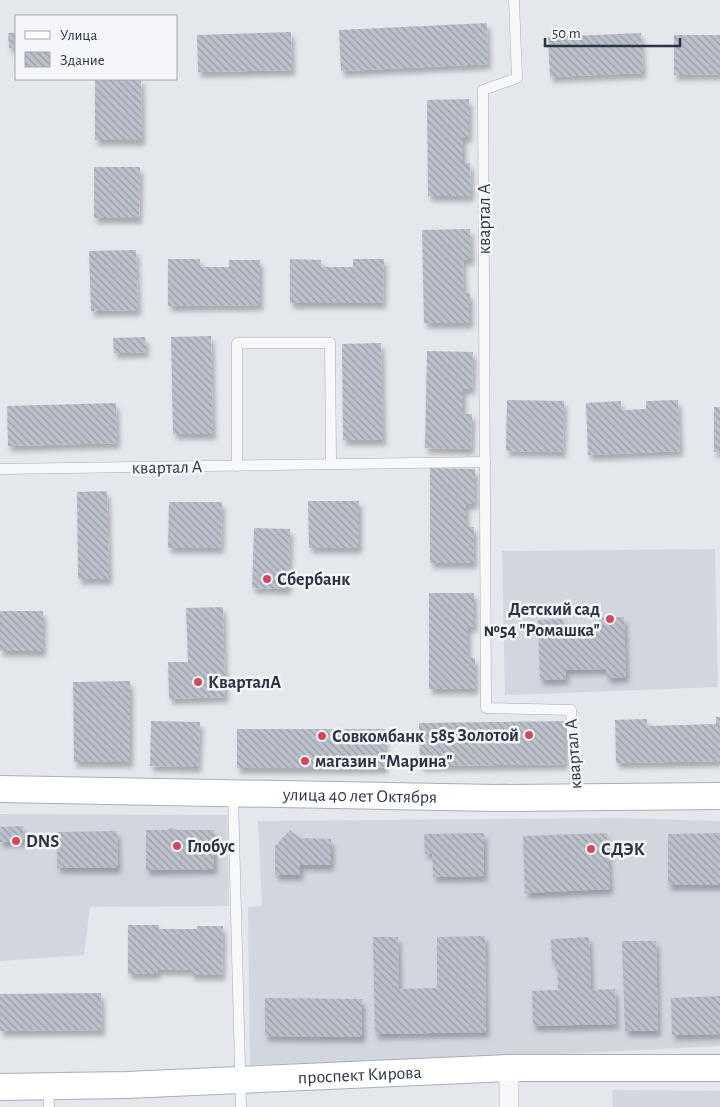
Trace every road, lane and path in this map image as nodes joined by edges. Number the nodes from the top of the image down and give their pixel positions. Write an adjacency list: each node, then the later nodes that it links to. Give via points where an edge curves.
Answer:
1 (514, 0): 2 (lane, квартал А, via 517,78 483,90)
2 (485, 462): 3 (lane, квартал А); 9 (lane, квартал А, via 486,708 571,710)
3 (331, 464): 4 (lane, квартал А); 4 (lane, via 330,343 237,343)
4 (237, 466): 5 (lane, квартал А)
5 (0, 469)
6 (0, 790): 7 (street, улица 40 лет Октября)
7 (233, 794): 9 (street, улица 40 лет Октября); 12 (lane)
8 (720, 796): 9 (street, улица 40 лет Октября)
9 (576, 798)
10 (509, 1068): 11 (street, проспект Кирова); 12 (street, проспект Кирова); 16 (street)
11 (720, 1068)
12 (241, 1080): 14 (street, проспект Кирова, via 127,1085); 15 (lane)
13 (0, 1086): 14 (street, проспект Кирова)
14 (49, 1096)
15 (241, 1107)
16 (509, 1107)

